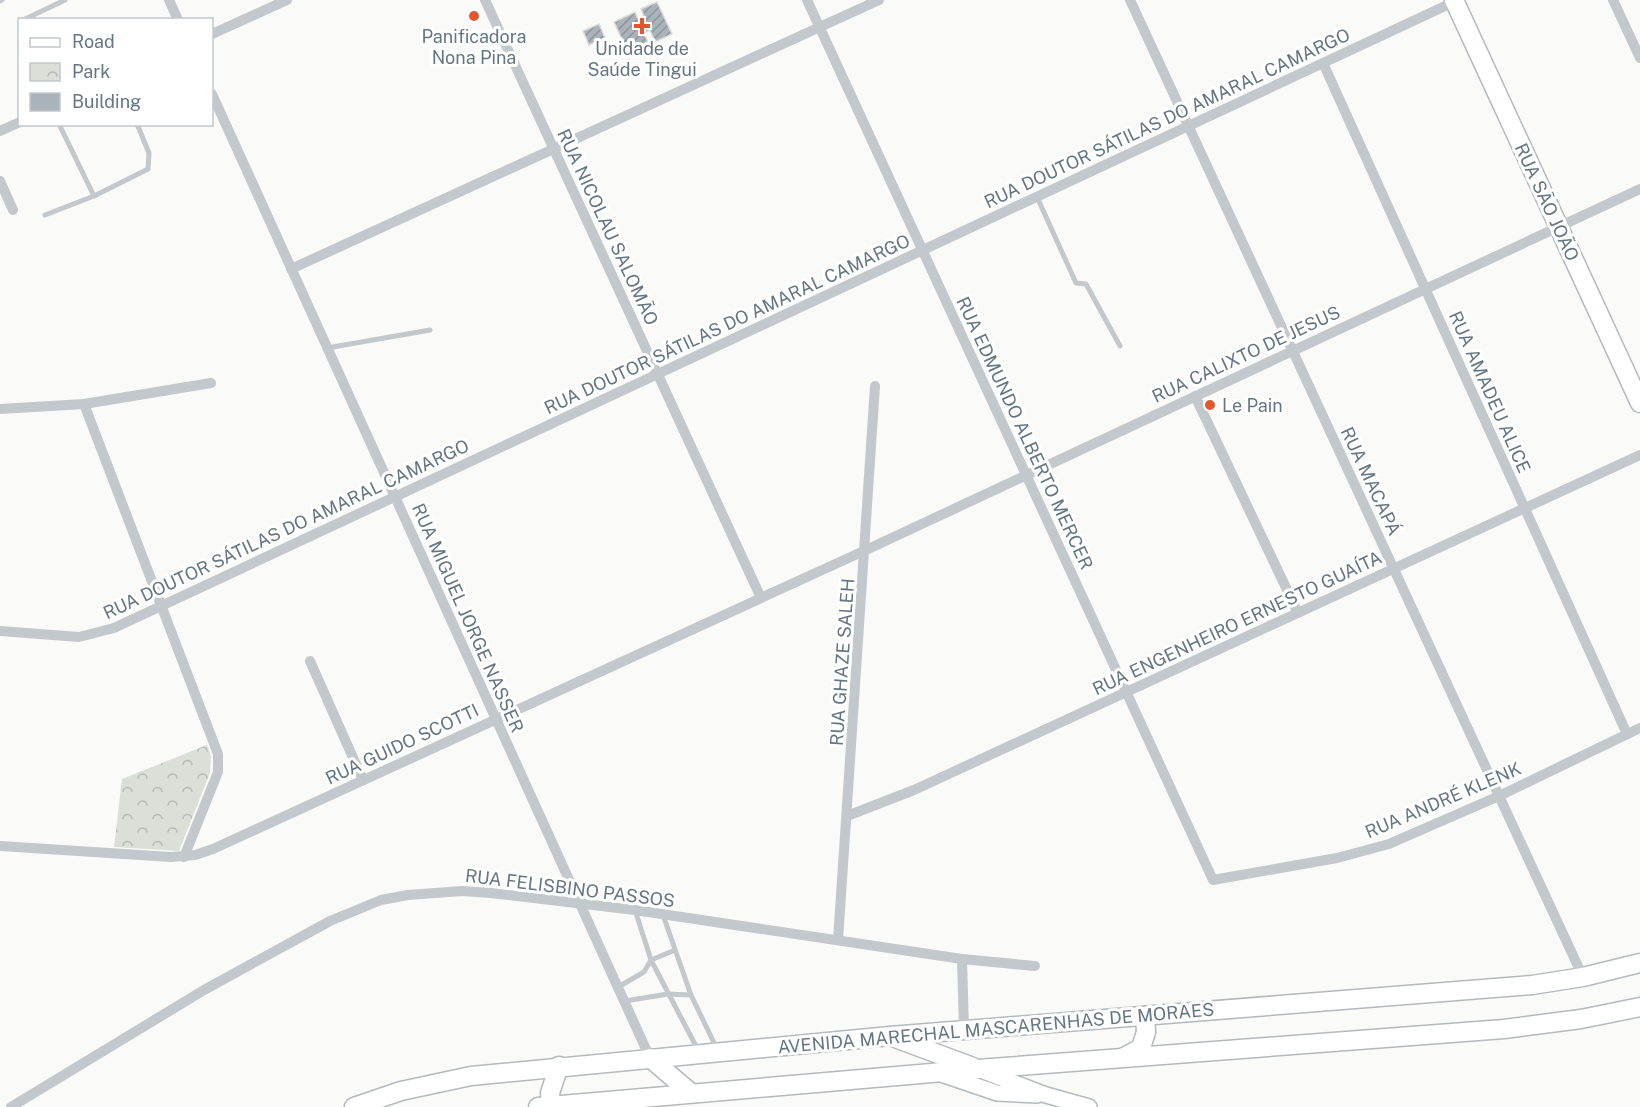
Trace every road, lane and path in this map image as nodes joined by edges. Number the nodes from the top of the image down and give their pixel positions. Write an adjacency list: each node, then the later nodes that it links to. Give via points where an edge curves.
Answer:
1 (65, 0): 10 (lane)
2 (169, 0): 11 (street)
3 (286, 0): 13 (street)
4 (485, 0): 22 (street, RUA NICOLAU SALOMÃO)
5 (807, 0): 12 (street, RUA EDMUNDO ALBERTO MERCER)
6 (879, 0): 12 (street)
7 (1130, 0): 20 (street, RUA MACAPÁ)
8 (1456, 0): 15 (street, RUA DOUTOR SÁTILAS DO AMARAL CAMARGO); 29 (main road, RUA SÃO JOÃO)
9 (1613, 0): 14 (street)
10 (27, 18)
11 (177, 18)
12 (820, 27): 22 (street); 30 (street, RUA EDMUNDO ALBERTO MERCER)
13 (213, 34)
14 (1640, 58)
15 (1323, 63): 20 (street, RUA DOUTOR SÁTILAS DO AMARAL CAMARGO); 32 (street, RUA AMADEU ALICE)
16 (213, 96): 31 (street, RUA MIGUEL JORGE NASSER)
17 (18, 123): 21 (street)
18 (60, 126): 25 (lane)
19 (138, 126): 25 (lane, via 150,153 148,169)
20 (1188, 126): 26 (street, RUA DOUTOR SÁTILAS DO AMARAL CAMARGO); 36 (street, RUA MACAPÁ)
21 (0, 131)
22 (554, 149): 31 (street); 37 (street, RUA NICOLAU SALOMÃO)
23 (0, 181): 27 (street)
24 (1640, 189): 29 (street, RUA CALIXTO DE JESUS)
25 (94, 196): 28 (lane)
26 (1037, 197): 30 (street, RUA DOUTOR SÁTILAS DO AMARAL CAMARGO); 34 (lane, via 1076,283 1086,284)
27 (13, 210)
28 (45, 215)
29 (1559, 227): 32 (street, RUA CALIXTO DE JESUS); 41 (main road, RUA SÃO JOÃO)
30 (922, 250): 37 (street, RUA DOUTOR SÁTILAS DO AMARAL CAMARGO); 45 (street, RUA EDMUNDO ALBERTO MERCER)
31 (291, 269): 35 (street, RUA MIGUEL JORGE NASSER)
32 (1425, 289): 36 (street, RUA CALIXTO DE JESUS); 47 (street, RUA AMADEU ALICE)
33 (430, 330): 35 (lane)
34 (1120, 346)
35 (327, 348): 46 (street, RUA MIGUEL JORGE NASSER)
36 (1293, 351): 40 (street, RUA CALIXTO DE JESUS); 49 (street, RUA MACAPÁ)
37 (658, 374): 46 (street, RUA DOUTOR SÁTILAS DO AMARAL CAMARGO); 50 (street, RUA NICOLAU SALOMÃO)
38 (211, 383): 42 (street)
39 (875, 386): 48 (street, RUA GHAZE SALEH)
40 (1195, 396): 45 (street, RUA CALIXTO DE JESUS); 52 (street)
41 (1640, 403)
42 (84, 404): 43 (street); 51 (street)
43 (0, 409)
44 (1640, 455): 47 (street, RUA ENGENHEIRO ERNESTO GUAÍTA)
45 (1026, 475): 48 (street, RUA CALIXTO DE JESUS); 55 (street, RUA EDMUNDO ALBERTO MERCER)
46 (395, 497): 51 (street, RUA DOUTOR SÁTILAS DO AMARAL CAMARGO); 56 (street, RUA MIGUEL JORGE NASSER)
47 (1525, 508): 49 (street, RUA ENGENHEIRO ERNESTO GUAÍTA); 58 (street, RUA AMADEU ALICE)
48 (866, 550): 50 (street, RUA GUIDO SCOTTI); 61 (street, RUA GHAZE SALEH)
49 (1394, 568): 52 (street, RUA ENGENHEIRO ERNESTO GUAÍTA); 60 (street, RUA MACAPÁ)
50 (761, 598): 56 (street, RUA GUIDO SCOTTI)
51 (162, 606): 53 (street, RUA DOUTOR SÁTILAS DO AMARAL CAMARGO, via 89,636); 63 (street, via 220,764)
52 (1298, 613): 55 (street, RUA ENGENHEIRO ERNESTO GUAÍTA)
53 (0, 631)
54 (310, 661): 59 (street)
55 (1127, 692): 61 (street, RUA ENGENHEIRO ERNESTO GUAÍTA, via 914,790); 64 (street, RUA EDMUNDO ALBERTO MERCER)
56 (496, 719): 59 (street, RUA GUIDO SCOTTI); 65 (street, RUA MIGUEL JORGE NASSER)
57 (1640, 728): 58 (street, RUA ANDRÉ KLENK)
58 (1627, 734): 60 (street, RUA ANDRÉ KLENK)
59 (363, 780): 63 (street, RUA GUIDO SCOTTI, via 213,849)
60 (1499, 796): 64 (street, RUA ANDRÉ KLENK, via 1363,852); 74 (street, RUA MACAPÁ)
61 (847, 816): 68 (street, RUA GHAZE SALEH)
62 (0, 846): 63 (street, RUA GUIDO SCOTTI)
63 (184, 857)
64 (1214, 880)
65 (580, 905): 66 (street, RUA FELISBINO PASSOS); 75 (street, RUA MIGUEL JORGE NASSER); 94 (street, RUA FELISBINO PASSOS, via 453,891 408,895 357,909 204,990)
66 (635, 910): 67 (street, RUA FELISBINO PASSOS); 71 (lane)
67 (663, 915): 68 (street, RUA FELISBINO PASSOS); 69 (lane)
68 (838, 940): 70 (street, RUA FELISBINO PASSOS)
69 (675, 950): 71 (lane); 77 (lane)
70 (962, 959): 73 (street, RUA FELISBINO PASSOS); 81 (street)
71 (651, 960): 75 (lane, via 644,972); 76 (lane)
72 (1640, 963): 74 (main road, AVENIDA MARECHAL MASCARENHAS DE MORAES)
73 (1035, 966)
74 (1583, 977): 80 (main road, AVENIDA MARECHAL MASCARENHAS DE MORAES, via 1532,985)
75 (618, 987): 78 (street, RUA MIGUEL JORGE NASSER)
76 (668, 994): 77 (lane); 78 (lane); 84 (lane)
77 (692, 995): 83 (lane)
78 (624, 1001): 85 (street, RUA MIGUEL JORGE NASSER)
79 (1640, 1007): 86 (main road, via 1504,1029)
80 (1145, 1016): 81 (main road, AVENIDA MARECHAL MASCARENHAS DE MORAES); 86 (main road, via 1141,1048)
81 (964, 1030): 82 (main road, AVENIDA MARECHAL MASCARENHAS DE MORAES)
82 (890, 1036): 83 (main road, AVENIDA MARECHAL MASCARENHAS DE MORAES); 88 (main road)
83 (718, 1051): 84 (main road, AVENIDA MARECHAL MASCARENHAS DE MORAES)
84 (700, 1053): 85 (main road, AVENIDA MARECHAL MASCARENHAS DE MORAES)
85 (650, 1058): 87 (main road, AVENIDA MARECHAL MASCARENHAS DE MORAES); 90 (main road)
86 (1123, 1058): 88 (main road)
87 (560, 1066): 93 (main road); 95 (main road, AVENIDA MARECHAL MASCARENHAS DE MORAES, via 441,1081)
88 (978, 1069): 89 (main road); 91 (main road)
89 (936, 1073): 90 (main road); 91 (main road, via 997,1093)
90 (691, 1093): 92 (main road)
91 (1046, 1095): 96 (main road)
92 (674, 1101): 93 (main road)
93 (545, 1106)
94 (11, 1107)
95 (354, 1107)
96 (1089, 1107)

